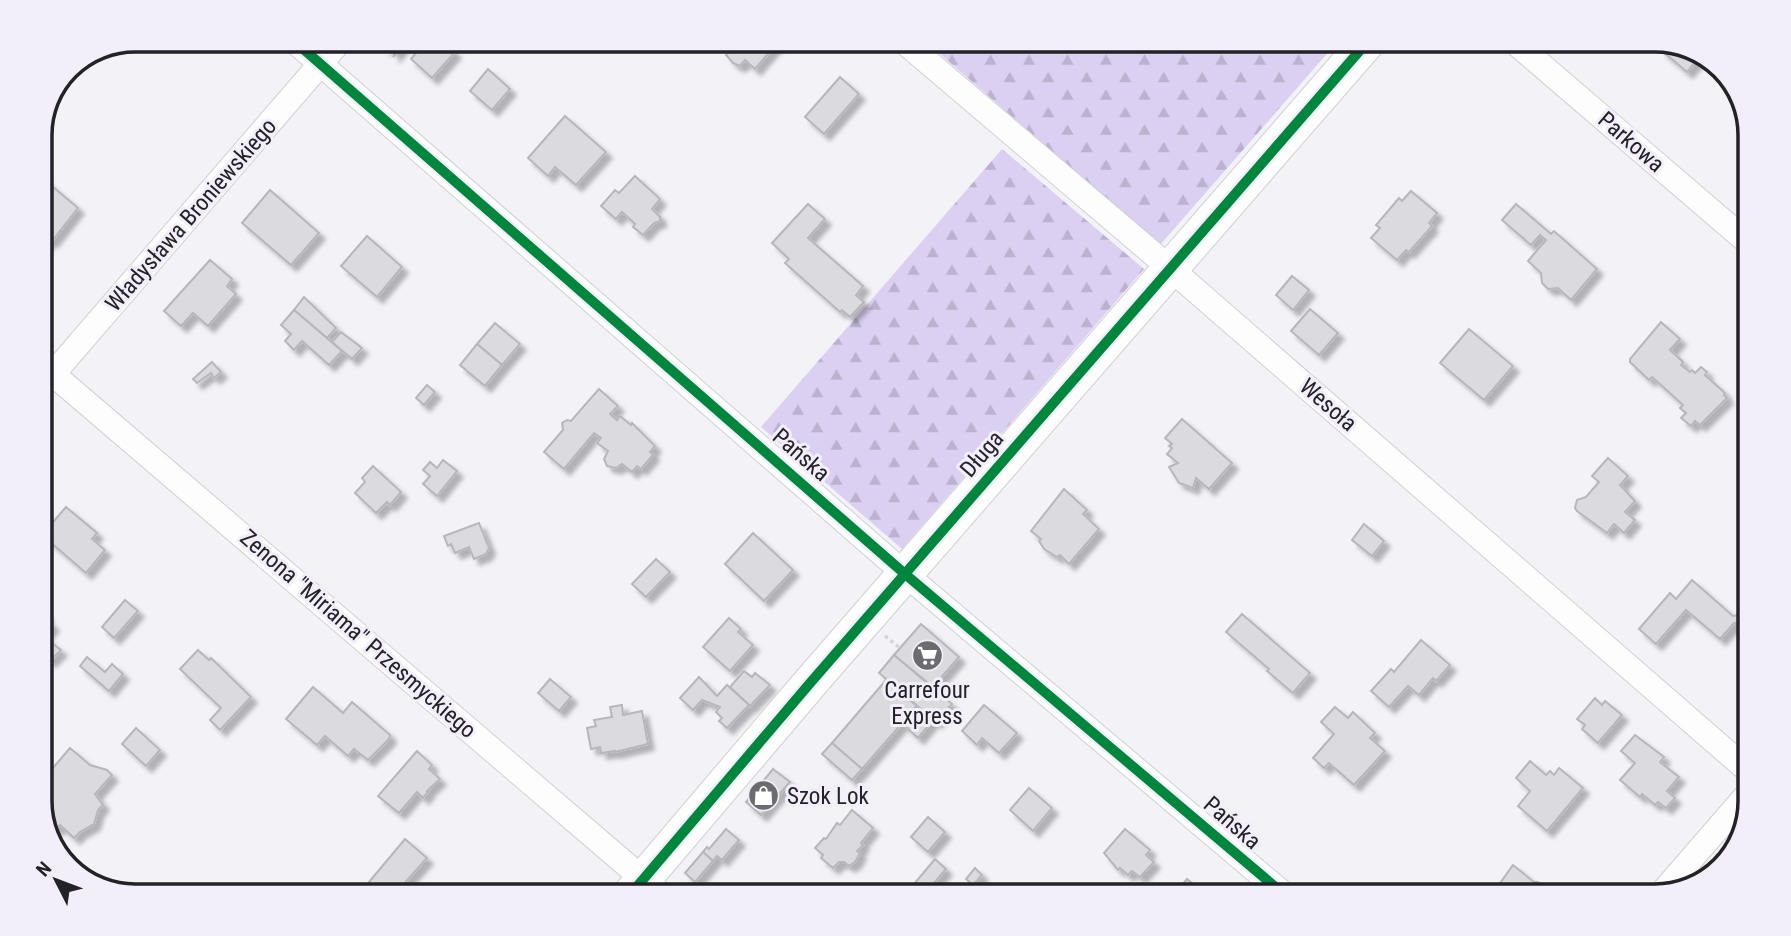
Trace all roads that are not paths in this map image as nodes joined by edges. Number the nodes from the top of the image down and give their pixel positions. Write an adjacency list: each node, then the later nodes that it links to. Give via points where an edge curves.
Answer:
1 (307, 52): 6 (street, Pańska)
2 (331, 52): 6 (street, Władysława Broniewskiego)
3 (916, 52): 8 (street, Wesoła)
4 (1358, 52): 8 (street, Długa)
5 (1526, 52): 7 (street, Parkowa)
6 (321, 64): 9 (street, Władysława Broniewskiego); 11 (street, Pańska)
7 (1738, 233)
8 (1171, 269): 11 (street, Długa); 12 (street, Wesoła)
9 (53, 366)
10 (53, 382): 15 (street, Zenona "Miriama" Przesmyckiego)
11 (905, 574): 16 (street, Długa); 17 (street, Pańska)
12 (1738, 762)
13 (1738, 805): 14 (street)
14 (1671, 882)
15 (638, 884)
16 (650, 884)
17 (1272, 884)

